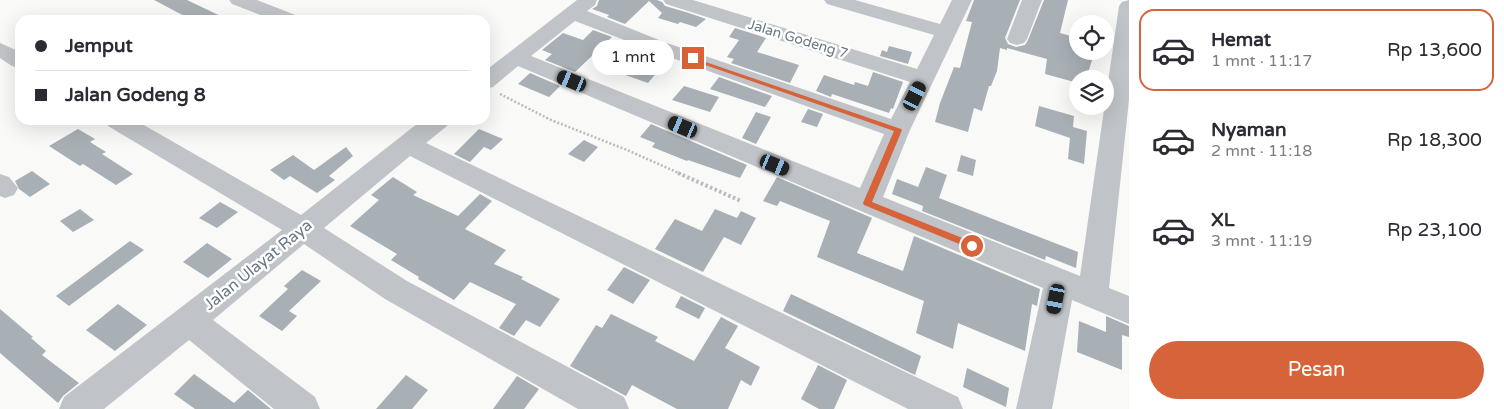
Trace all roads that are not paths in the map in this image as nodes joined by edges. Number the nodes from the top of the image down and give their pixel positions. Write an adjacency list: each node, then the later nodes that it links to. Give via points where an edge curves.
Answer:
1 (240, 0): 8 (street)
2 (673, 0): 14 (street, Jalan Godeng 7)
3 (834, 0): 9 (street)
4 (962, 0): 9 (street)
5 (1032, 0): 10 (street)
6 (581, 4): 12 (street); 18 (street, via 658,46)
7 (1129, 6): 23 (street)
8 (278, 15)
9 (945, 32): 14 (street)
10 (1017, 39)
11 (0, 49): 13 (street)
12 (517, 58): 15 (street); 20 (street)
13 (15, 59)
14 (924, 79): 18 (street)
15 (492, 88)
16 (126, 125): 21 (street)
17 (432, 125): 19 (street, Jalan Ulayat Raya)
18 (898, 130): 20 (street)
19 (407, 144): 21 (street, Jalan Ulayat Raya); 29 (street)
20 (867, 203): 22 (street)
21 (303, 229): 25 (street, Jalan Ulayat Raya); 28 (street, via 396,290)
22 (1060, 281): 23 (street); 30 (street)
23 (1093, 295): 24 (street)
24 (1129, 310)
25 (190, 321): 26 (street, Jalan Ulayat Raya); 27 (street)
26 (77, 409)
27 (302, 409)
28 (612, 409)
29 (945, 409)
30 (1034, 409)

